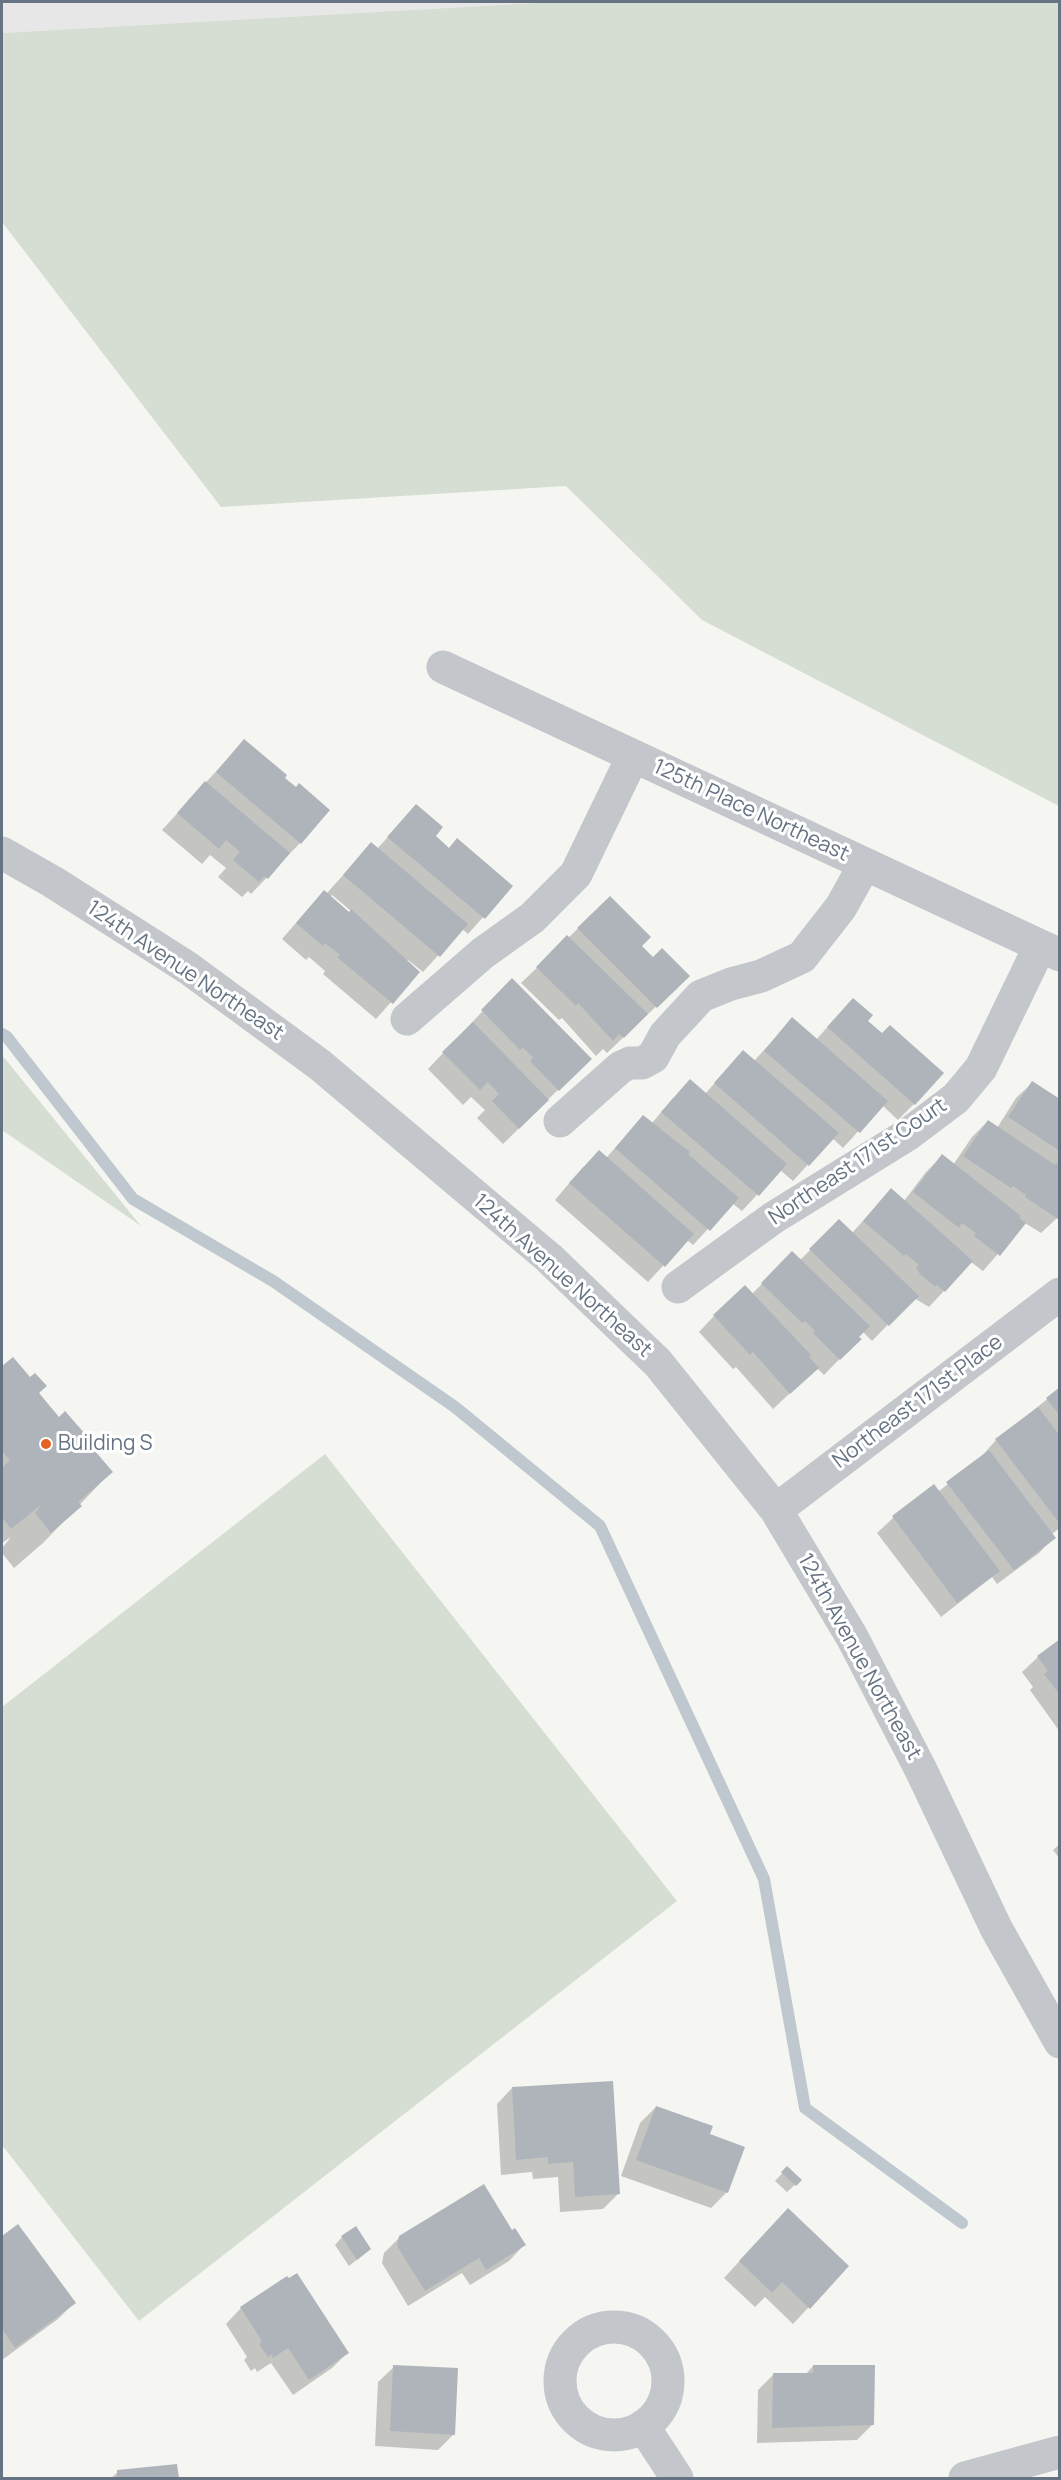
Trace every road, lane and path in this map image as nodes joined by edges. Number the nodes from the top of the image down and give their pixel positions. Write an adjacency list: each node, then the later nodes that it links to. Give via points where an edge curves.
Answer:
1 (443, 667): 2 (street, 125th Place Northeast)
2 (633, 756): 4 (street, 125th Place Northeast); 6 (street, via 576,874 532,918 483,953)
3 (2, 853): 10 (street, 124th Avenue Northeast, via 188,968 321,1065 549,1258 658,1363)
4 (865, 864): 5 (street, 125th Place Northeast); 7 (street, via 841,907 802,957 701,996 665,1035 653,1057 621,1067)
5 (1050, 950): 8 (street, Northeast 171st Court, via 981,1068 956,1098 908,1135 773,1218)
6 (407, 1019)
7 (560, 1121)
8 (678, 1287)
9 (1059, 1294): 10 (street, Northeast 171st Place)
10 (776, 1510): 11 (street, 124th Avenue Northeast, via 852,1637 996,1928)
11 (1059, 2042)
12 (643, 2426): 14 (street)
13 (1059, 2452): 15 (street)
14 (677, 2478)
15 (965, 2478)

